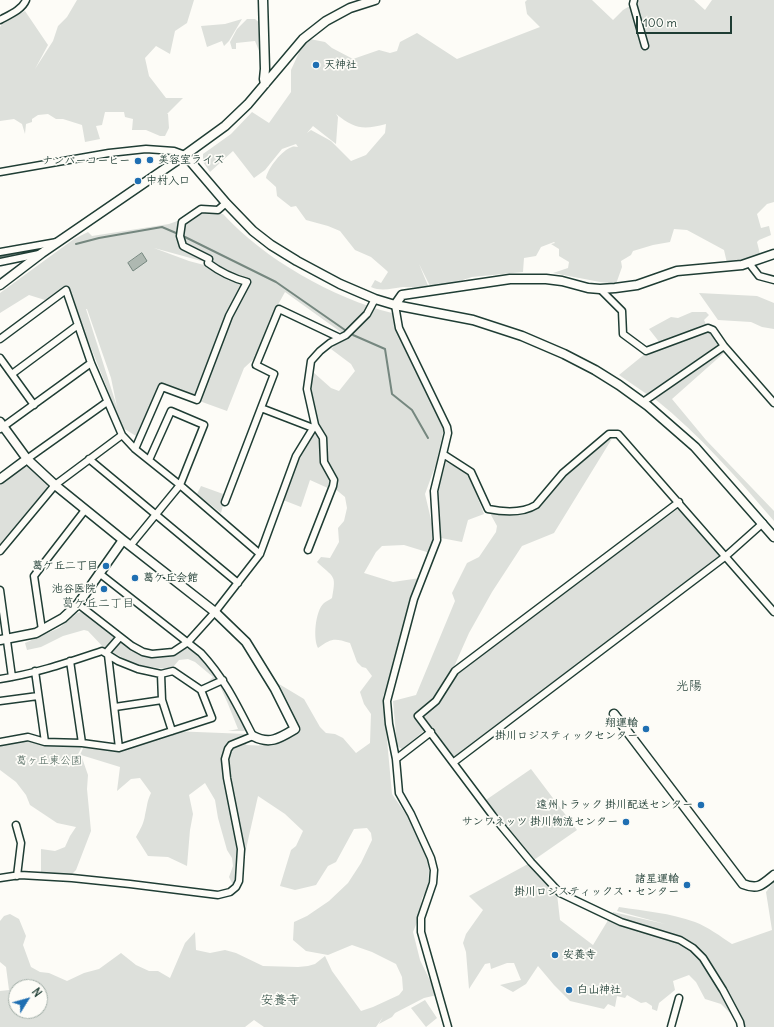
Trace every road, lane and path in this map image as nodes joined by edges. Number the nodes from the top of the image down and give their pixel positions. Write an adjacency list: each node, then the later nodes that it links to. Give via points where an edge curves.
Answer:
1 (26, 0): 5 (street, via 20,8)
2 (263, 0): 7 (street)
3 (375, 0): 7 (street, via 350,8 326,21 302,39)
4 (634, 0): 6 (street)
5 (0, 20)
6 (645, 46)
7 (265, 84): 8 (street, via 235,118)
8 (185, 155): 9 (street, via 174,151 146,149 109,152); 10 (street); 11 (street)
9 (0, 172)
10 (226, 203): 20 (street, via 253,231 297,262); 37 (street, via 218,210 201,209 182,222 180,236 183,246 209,259 208,263 218,270 247,282 229,316 197,400 162,387)
11 (60, 241): 12 (street); 13 (street)
12 (0, 252)
13 (42, 253): 15 (street); 18 (street)
14 (774, 254): 16 (street)
15 (0, 262)
16 (749, 263): 17 (street, via 759,276); 19 (street, via 677,271 637,285)
17 (774, 280)
18 (0, 284)
19 (600, 289): 21 (street, via 546,279 510,279 402,295); 25 (street, via 622,311 623,334 646,351 708,328 713,330)
20 (375, 299): 21 (street); 23 (street, via 367,314)
21 (395, 305): 30 (street, via 472,320 522,336 595,370); 38 (street, via 399,328 447,427)
22 (78, 325): 24 (street, via 66,290); 27 (street); 28 (street)
23 (340, 338): 33 (street, via 279,309 256,365 274,374); 35 (street, via 320,350 311,361 307,390)
24 (0, 339)
25 (724, 346): 30 (street); 31 (street)
26 (0, 358): 28 (street)
27 (91, 363): 29 (street); 32 (street)
28 (12, 374): 32 (street)
29 (108, 402): 36 (street); 39 (street)
30 (643, 402): 49 (street, via 695,447)
31 (774, 403)
32 (34, 405): 34 (street)
33 (261, 408): 35 (street); 45 (street)
34 (1, 426): 39 (street)
35 (314, 427): 53 (street, via 323,438 324,462 334,480); 55 (street, via 295,457)
36 (122, 436): 37 (street); 40 (street)
37 (135, 449): 41 (street)
38 (443, 454): 46 (street, via 471,472 488,509 508,511 536,505 563,473 609,434 618,434); 87 (street, via 433,498 437,540 414,599 388,697 389,724)
39 (27, 459): 42 (street); 43 (street)
40 (90, 459): 43 (street); 48 (street)
41 (149, 460): 44 (street); 44 (street, via 171,412 204,426)
42 (0, 479)
43 (55, 484): 47 (street); 54 (street)
44 (180, 485): 48 (street); 55 (street)
45 (225, 502)
46 (679, 502): 56 (street); 81 (street, via 455,671 436,701 418,716)
47 (85, 510): 51 (street); 63 (street, via 34,576)
48 (156, 514): 52 (street); 58 (street)
49 (763, 523): 50 (street); 56 (street)
50 (774, 537)
51 (123, 540): 52 (street); 57 (street)
52 (130, 546): 61 (street)
53 (308, 550)
54 (0, 551)
55 (260, 554): 58 (street)
56 (726, 556): 62 (street); 88 (street)
57 (99, 573): 60 (street); 66 (street)
58 (238, 583): 61 (street)
59 (0, 590): 65 (street)
60 (78, 604): 63 (street, via 63,618); 64 (street)
61 (215, 612): 66 (street); 82 (street, via 246,642 275,689 295,729 274,740 267,741)
62 (774, 612)
63 (42, 630): 65 (street)
64 (120, 637): 66 (street, via 143,652 152,654 173,652); 67 (street)
65 (3, 639): 71 (street)
66 (188, 642): 73 (street, via 215,668)
67 (107, 654): 68 (street, via 102,651); 70 (street, via 138,669); 78 (street)
68 (70, 661): 69 (street); 85 (street)
69 (35, 671): 71 (street); 75 (street)
70 (161, 674): 74 (street, via 173,671); 76 (street)
71 (12, 677): 72 (street)
72 (0, 679)
73 (223, 680): 74 (street); 82 (street)
74 (201, 690): 80 (street, via 212,718)
75 (38, 696): 77 (street); 84 (street)
76 (162, 700): 78 (street); 80 (street)
77 (0, 701)
78 (115, 707): 86 (street)
79 (614, 714): 90 (street, via 743,884 751,887 760,886)
80 (172, 731): 86 (street)
81 (430, 732): 87 (street); 88 (street)
82 (253, 736): 91 (street, via 232,745 225,759 241,849 239,881 230,892 218,895 72,878)
83 (0, 742): 84 (street, via 28,737)
84 (45, 742): 85 (street)
85 (82, 743): 86 (street)
86 (119, 748)
87 (396, 759): 94 (street, via 399,793 431,858 434,870 433,883 421,918 421,932)
88 (454, 762): 96 (street, via 493,816 560,893 621,922 680,940 693,948 703,958 723,990)
89 (16, 825): 91 (street, via 21,843)
90 (774, 875)
91 (17, 876): 92 (street)
92 (0, 878)
93 (679, 998): 95 (street)
94 (448, 1027)
95 (671, 1027)
96 (741, 1027)

